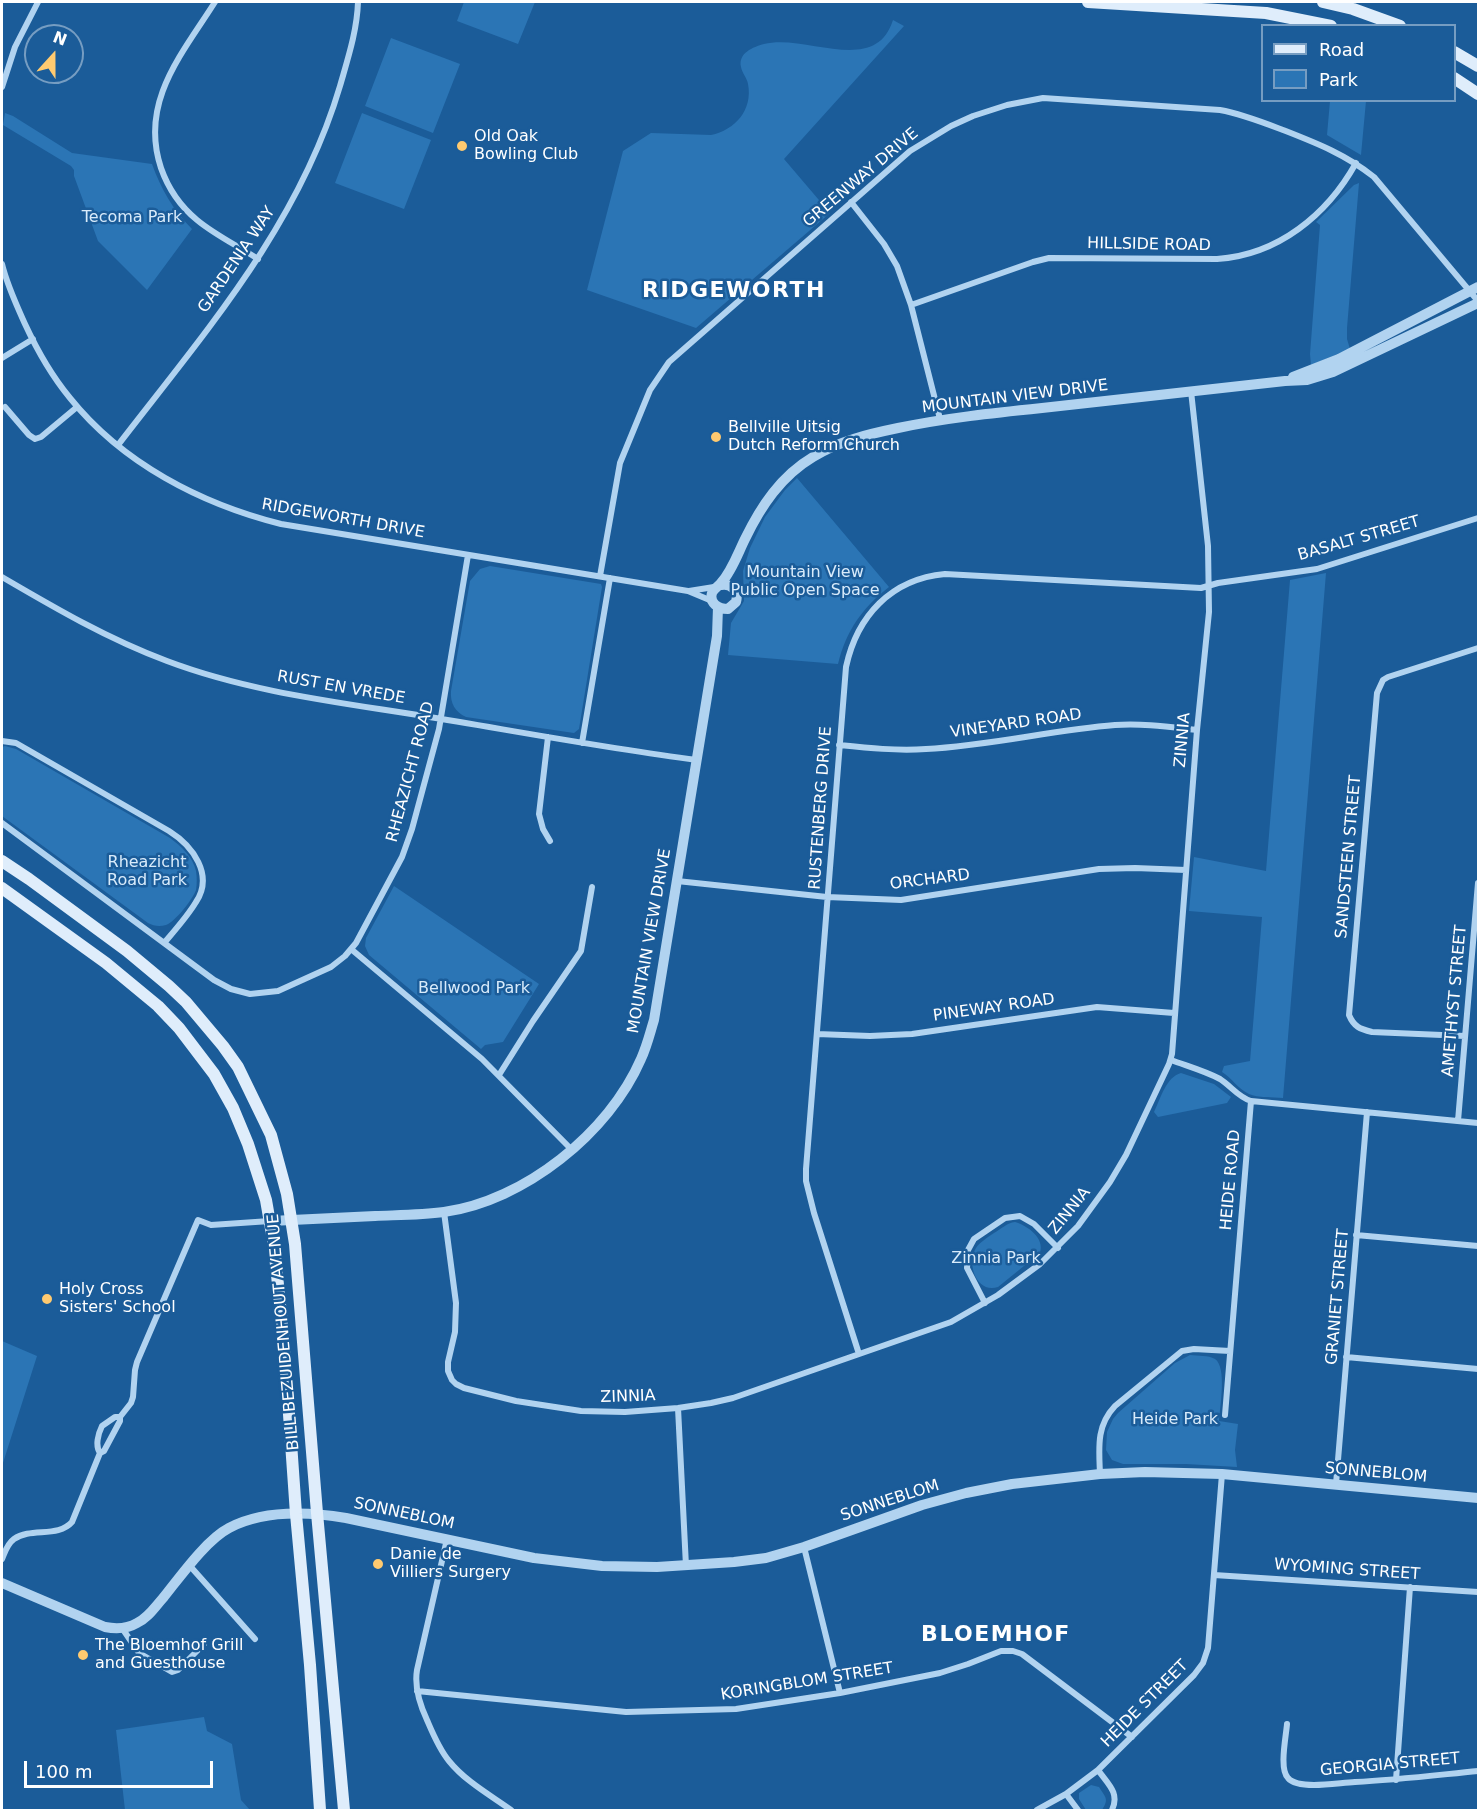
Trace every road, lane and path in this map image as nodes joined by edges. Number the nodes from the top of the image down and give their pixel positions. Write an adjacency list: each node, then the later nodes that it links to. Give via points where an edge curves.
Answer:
1 (38, 2): 11 (street, via 15,47)
2 (215, 2): 15 (street, via 160,95 156,149 164,175 186,210)
3 (358, 2): 15 (street, GARDENIA WAY, via 349,54 323,136 285,216)
4 (1088, 2): 6 (main road, via 1266,13)
5 (1323, 2): 7 (main road)
6 (1321, 24)
7 (1394, 24)
8 (1456, 53): 9 (main road)
9 (1479, 66)
10 (1456, 79): 12 (main road)
11 (2, 87)
12 (1479, 94)
13 (1356, 163): 14 (street, GREENWAY DRIVE, via 1324,146 1229,111 1043,98 999,107 951,126 910,151); 17 (street, GREENWAY DRIVE, via 1380,184); 19 (street, HILLSIDE ROAD, via 1342,186 1303,226 1256,252 1217,260 1049,258)
14 (850, 202): 19 (street, via 891,254); 31 (street, GREENWAY DRIVE, via 697,336 656,380 620,463)
15 (258, 259): 27 (street, GARDENIA WAY)
16 (2, 264): 20 (street, RIDGEWORTH DRIVE)
17 (1475, 289): 18 (street, GREENWAY DRIVE); 22 (street, MOUNTAIN VIEW DRIVE, via 1339,359)
18 (1479, 302): 22 (street, MOUNTAIN VIEW DRIVE, via 1334,372)
19 (911, 306): 26 (street)
20 (33, 339): 21 (street); 25 (street, RIDGEWORTH DRIVE)
21 (2, 358)
22 (1285, 381): 23 (street, MOUNTAIN VIEW DRIVE)
23 (1191, 391): 26 (street, MOUNTAIN VIEW DRIVE); 34 (street, ZINNIA)
24 (5, 407): 25 (street, via 35,439)
25 (77, 407): 27 (street, RIDGEWORTH DRIVE)
26 (940, 419): 30 (street, MOUNTAIN VIEW DRIVE, via 854,438 799,466 772,492)
27 (118, 445): 29 (street, RIDGEWORTH DRIVE, via 180,487 250,516)
28 (1479, 518): 34 (street, BASALT STREET, via 1317,569)
29 (468, 555): 31 (street, RIDGEWORTH DRIVE); 42 (street, RHEAZICHT ROAD)
30 (735, 560): 35 (street, MOUNTAIN VIEW DRIVE); 36 (street, MOUNTAIN VIEW DRIVE)
31 (600, 576): 33 (street, RIDGEWORTH DRIVE)
32 (2, 577): 42 (street, RUST EN VREDE, via 110,637 197,671 288,694)
33 (610, 578): 37 (street, RIDGEWORTH DRIVE); 46 (street)
34 (1209, 585): 43 (street, ZINNIA); 47 (street, RUSTENBERG DRIVE, via 1201,588 945,574 908,584 874,608 853,640 846,667)
35 (718, 586): 36 (street, via 729,585); 37 (street, RIDGEWORTH DRIVE); 38 (street, via 712,596)
36 (735, 590): 39 (street, via 737,598)
37 (688, 591): 38 (street, RIDGEWORTH DRIVE)
38 (715, 604): 39 (street); 40 (street, MOUNTAIN VIEW DRIVE)
39 (731, 608): 40 (street, MOUNTAIN VIEW DRIVE)
40 (717, 636): 48 (street, MOUNTAIN VIEW DRIVE)
41 (1479, 648): 62 (street, SANDSTEEN STREET, via 1388,677 1377,693 1349,1015 1360,1030)
42 (440, 719): 44 (street, RUST EN VREDE); 59 (street, RHEAZICHT ROAD, via 408,844)
43 (1197, 730): 47 (street, VINEYARD ROAD, via 1122,725 926,749); 52 (street, ZINNIA)
44 (548, 737): 46 (street, RUST EN VREDE); 50 (street, via 539,814)
45 (2, 741): 58 (street, via 16,743 170,831 195,854 201,868 201,893)
46 (582, 743): 48 (street, RUST EN VREDE)
47 (839, 745): 57 (street, RUSTENBERG DRIVE)
48 (697, 760): 53 (street, MOUNTAIN VIEW DRIVE)
49 (2, 823): 58 (street, RHEAZICHT ROAD)
50 (550, 841)
51 (2, 861): 71 (main road, BILL BEZUIDENHOUT AVENUE, via 149,968 186,1002 224,1046 271,1135)
52 (1186, 870): 57 (street, ORCHARD, via 1099,869 901,900); 60 (street, ZINNIA)
53 (677, 881): 57 (street, ORCHARD); 69 (street, MOUNTAIN VIEW DRIVE, via 654,1020 641,1060 606,1114)
54 (1479, 883): 62 (street, AMETHYST STREET)
55 (592, 887): 64 (street, via 581,951)
56 (2, 888): 72 (main road, BILL BEZUIDENHOUT AVENUE, via 137,988 191,1042 233,1108)
57 (827, 897): 61 (street, RUSTENBERG DRIVE)
58 (164, 943): 59 (street, RHEAZICHT ROAD, via 222,985 250,994 287,987 331,967)
59 (351, 949): 64 (street)
60 (1174, 1013): 61 (street, PINEWAY ROAD, via 1097,1007 912,1034); 63 (street, ZINNIA)
61 (817, 1034): 78 (street, RUSTENBERG DRIVE, via 806,1181)
62 (1465, 1036): 67 (street, AMETHYST STREET)
63 (1171, 1060): 65 (street, via 1216,1077); 75 (street, ZINNIA, via 1118,1169)
64 (499, 1075): 69 (street)
65 (1251, 1101): 66 (street); 77 (street, HEIDE ROAD)
66 (1367, 1112): 67 (street); 73 (street, GRANIET STREET)
67 (1458, 1121): 68 (street)
68 (1479, 1123)
69 (572, 1150): 70 (street, MOUNTAIN VIEW DRIVE, via 509,1191)
70 (444, 1212): 71 (street, MOUNTAIN VIEW DRIVE); 81 (street, ZINNIA, via 456,1304 448,1371 456,1384 516,1401 581,1411)
71 (292, 1220): 72 (street, MOUNTAIN VIEW DRIVE); 89 (main road, BILL BEZUIDENHOUT AVENUE)
72 (271, 1221): 83 (street, via 212,1225 198,1220 137,1362 130,1403); 90 (main road, BILL BEZUIDENHOUT AVENUE)
73 (1356, 1235): 74 (street); 79 (street, GRANIET STREET)
74 (1479, 1246)
75 (1058, 1248): 76 (street, ZINNIA); 76 (street, via 1020,1216 1005,1218 974,1239 968,1250 967,1268)
76 (985, 1303): 78 (street, ZINNIA, via 951,1322)
77 (1230, 1352): 82 (street, HEIDE ROAD); 85 (street, via 1182,1351 1115,1406 1101,1429)
78 (859, 1354): 81 (street, ZINNIA, via 733,1398)
79 (1346, 1357): 80 (street); 87 (street, GRANIET STREET)
80 (1479, 1369)
81 (678, 1408): 95 (street)
82 (1225, 1415)
83 (120, 1417): 84 (street, via 105,1451); 84 (street, via 102,1426)
84 (100, 1453): 93 (street, via 69,1527 13,1539)
85 (1100, 1474): 86 (street, SONNEBLOM); 92 (street, SONNEBLOM, via 966,1493 911,1508)
86 (1222, 1474): 87 (street, SONNEBLOM); 96 (street, HEIDE STREET)
87 (1336, 1484): 88 (street, SONNEBLOM)
88 (1479, 1498)
89 (317, 1513): 90 (street, SONNEBLOM); 91 (street, SONNEBLOM); 112 (main road, BILL BEZUIDENHOUT AVENUE)
90 (296, 1514): 94 (street, SONNEBLOM, via 249,1520 230,1527 212,1540); 111 (main road, BILL BEZUIDENHOUT AVENUE)
91 (447, 1538): 95 (street, SONNEBLOM, via 512,1554 592,1565); 103 (street, via 417,1670)
92 (804, 1547): 95 (street, SONNEBLOM, via 766,1557); 104 (street)
93 (2, 1559)
94 (190, 1566): 100 (street, SONNEBLOM, via 144,1619); 101 (street)
95 (687, 1566)
96 (1214, 1575): 98 (street, WYOMING STREET); 106 (street, HEIDE STREET, via 1208,1648 1203,1663)
97 (2, 1583): 100 (street, via 98,1624)
98 (1410, 1587): 99 (street, WYOMING STREET); 109 (street)
99 (1479, 1592)
100 (122, 1628): 102 (street, via 139,1653 172,1672)
101 (255, 1639)
102 (204, 1644)
103 (417, 1691): 104 (street, KORINGBLOM STREET, via 626,1712 736,1709); 113 (street, via 433,1733 450,1762)
104 (840, 1693): 106 (street, KORINGBLOM STREET, via 940,1673 1001,1650 1011,1650 1022,1654)
105 (1287, 1724): 109 (street, GEORGIA STREET, via 1284,1764 1291,1781 1312,1785)
106 (1132, 1737): 107 (street, HEIDE STREET)
107 (1098, 1770): 110 (street, HEIDE STREET); 116 (street, via 1115,1796)
108 (1479, 1771): 109 (street, GEORGIA STREET)
109 (1396, 1780)
110 (1066, 1794): 114 (street, HEIDE STREET); 115 (street)
111 (320, 1810)
112 (344, 1810)
113 (511, 1810)
114 (1037, 1810)
115 (1078, 1810)
116 (1112, 1810)

